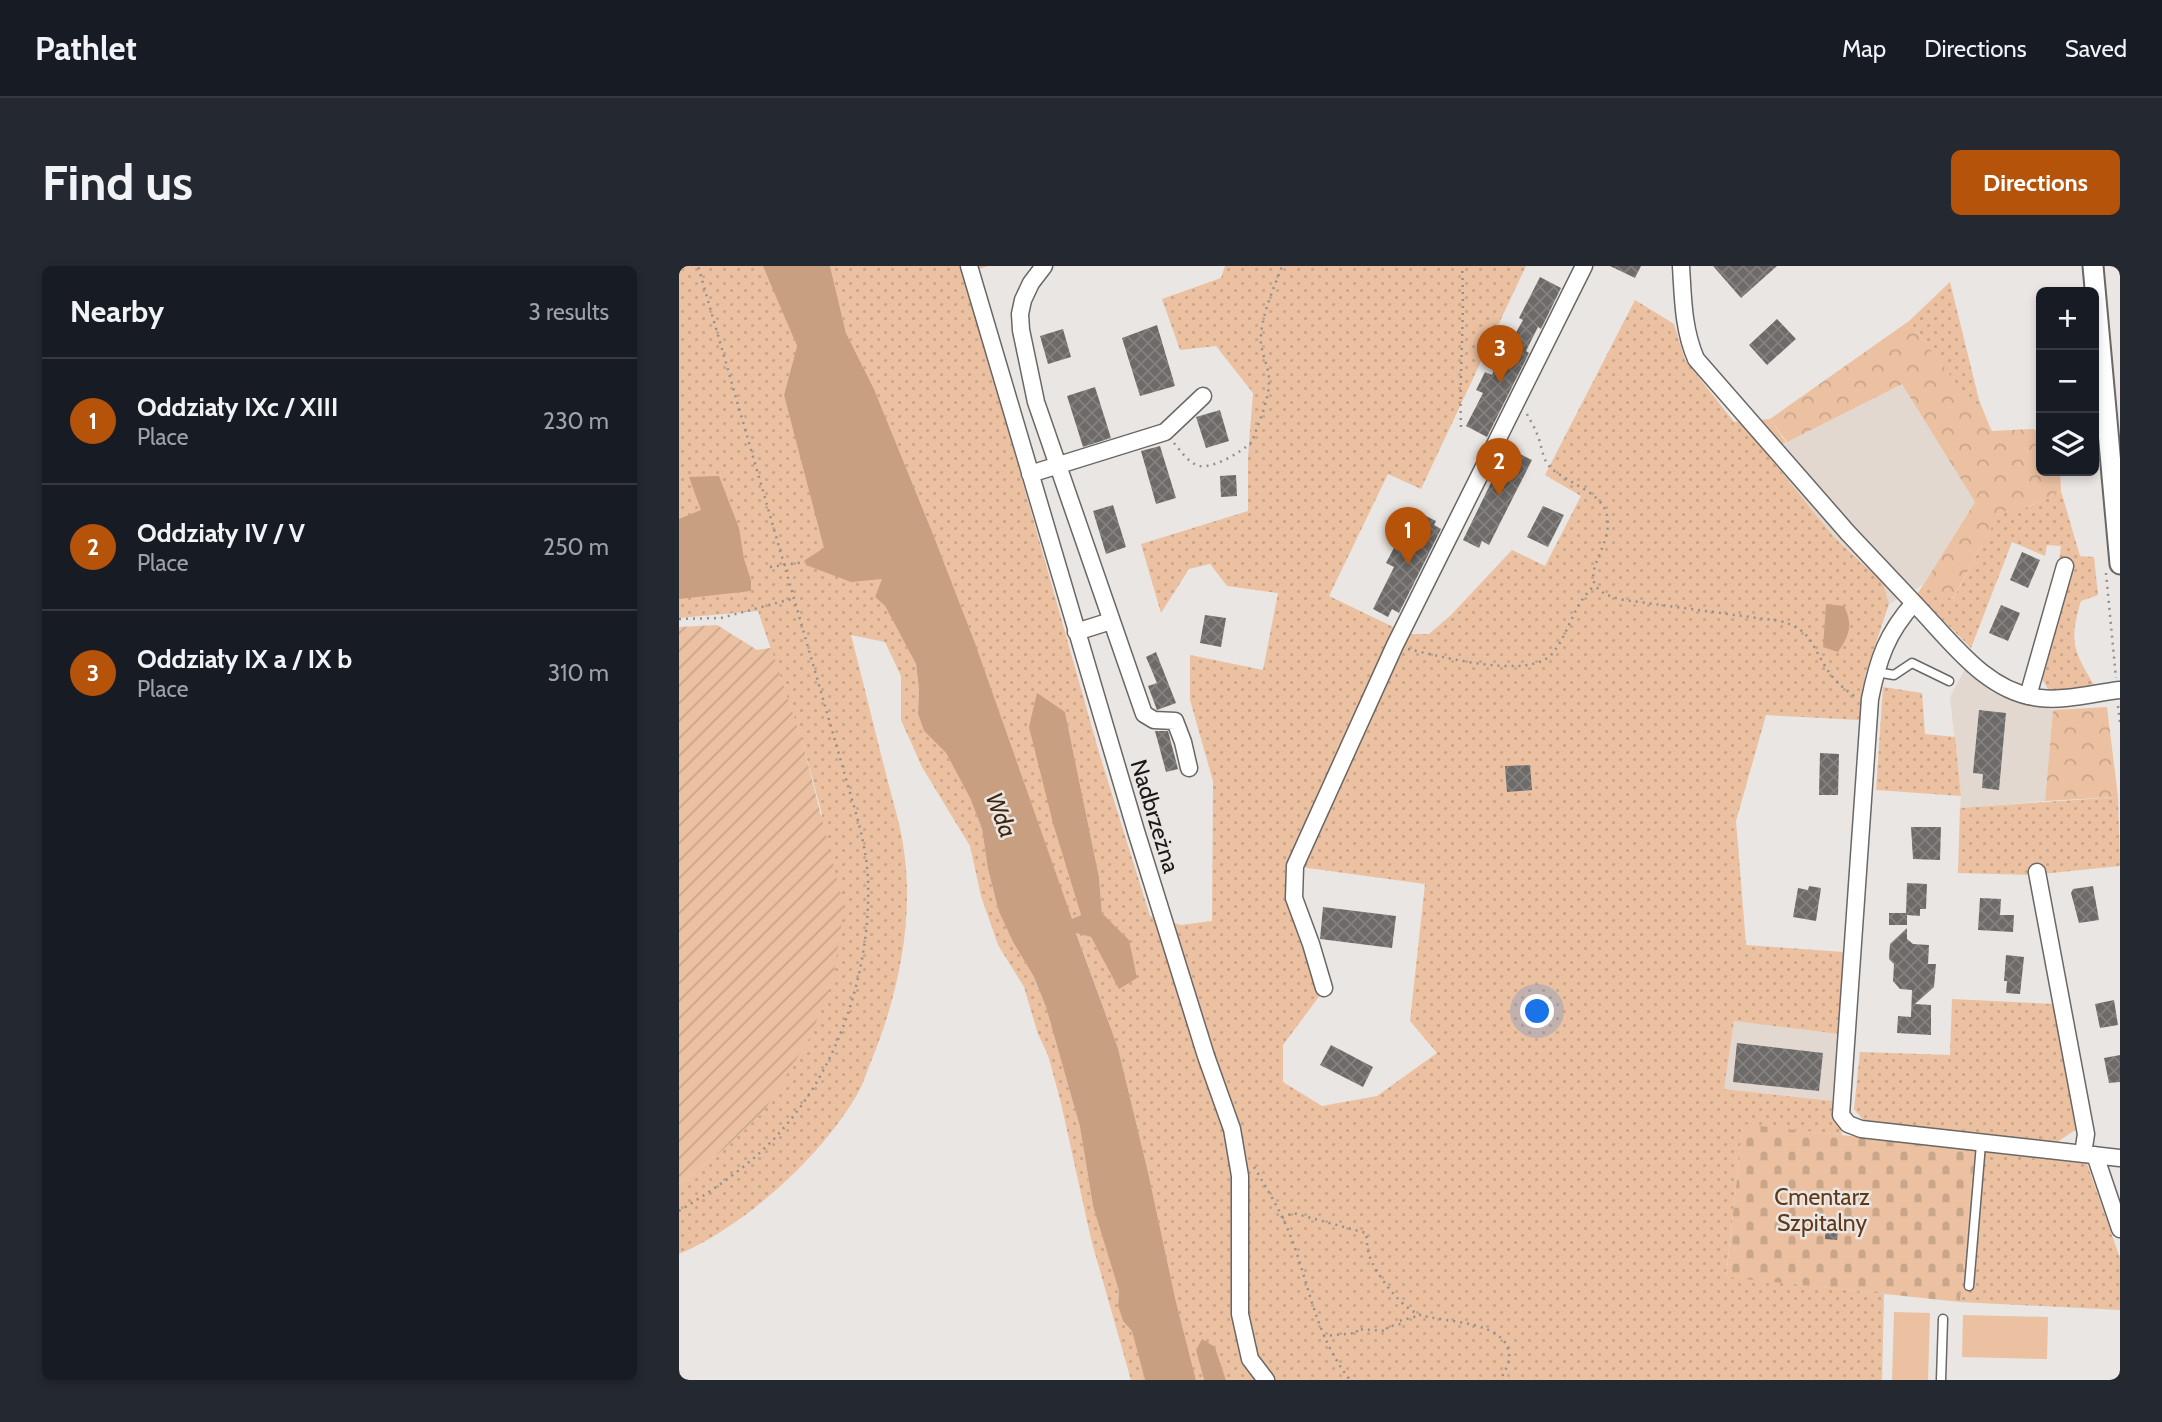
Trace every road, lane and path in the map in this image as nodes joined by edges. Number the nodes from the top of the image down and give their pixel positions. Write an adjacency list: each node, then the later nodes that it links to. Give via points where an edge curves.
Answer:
1 (698, 266): 17 (path)
2 (969, 266): 14 (street, Nadbrzeżna)
3 (1044, 266): 13 (street, via 1023,300 1021,330 1036,402)
4 (1282, 266): 12 (path, via 1260,336 1268,392 1252,442 1213,464 1200,466 1190,462)
5 (1462, 266): 11 (path)
6 (1584, 266): 10 (street)
7 (1681, 266): 22 (street, via 1685,320 1696,359)
8 (2093, 266): 16 (street)
9 (1203, 396): 12 (street)
10 (1517, 400): 20 (path, via 1537,432 1546,462 1606,511 1607,531 1593,573); 26 (street)
11 (1461, 427)
12 (1165, 432): 13 (street)
13 (1057, 464): 14 (street); 24 (street)
14 (1030, 474): 25 (street, Nadbrzeżna)
15 (805, 562): 17 (path)
16 (2113, 564): 29 (path)
17 (785, 566): 19 (path); 21 (path)
18 (2065, 566): 30 (street)
19 (770, 567)
20 (1595, 585): 26 (path, via 1551,654 1535,662 1479,664); 31 (path, via 1602,593 1624,600 1793,624 1810,636 1840,686)
21 (795, 598): 23 (path, via 721,618); 40 (path, via 865,853 868,879 863,949 840,1035 799,1109 747,1163)
22 (1915, 603): 27 (street, via 1887,640); 30 (street, via 1993,683)
23 (679, 619)
24 (1111, 621): 25 (street); 33 (street, via 1144,714 1154,720 1175,721)
25 (1076, 632): 47 (street, Nadbrzeżna, via 1232,1129 1240,1176 1240,1314 1250,1359)
26 (1395, 645): 35 (street, via 1294,866 1294,898)
27 (1876, 672): 28 (lane, via 1894,675 1912,663); 31 (street)
28 (1949, 681)
29 (2119, 690): 30 (street, via 2057,698); 32 (path)
30 (2028, 696)
31 (1870, 702): 36 (street, via 1841,1115 1861,1129)
32 (2120, 723)
33 (1189, 768)
34 (2037, 872): 37 (street)
35 (1324, 988)
36 (1981, 1144): 37 (street); 43 (lane)
37 (2089, 1155): 38 (street); 42 (street)
38 (2120, 1158)
39 (1252, 1163): 41 (path)
40 (679, 1211)
41 (1282, 1217): 44 (path, via 1293,1213 1366,1233 1369,1255 1382,1279 1401,1304); 46 (path)
42 (2120, 1229)
43 (1969, 1286)
44 (1421, 1315): 46 (path, via 1399,1321 1401,1324 1387,1327 1387,1331 1357,1329 1357,1333); 49 (path, via 1469,1323 1498,1336 1509,1349)
45 (1943, 1319): 50 (lane)
46 (1322, 1336): 48 (path)
47 (1266, 1380)
48 (1350, 1380)
49 (1501, 1380)
50 (1941, 1380)

